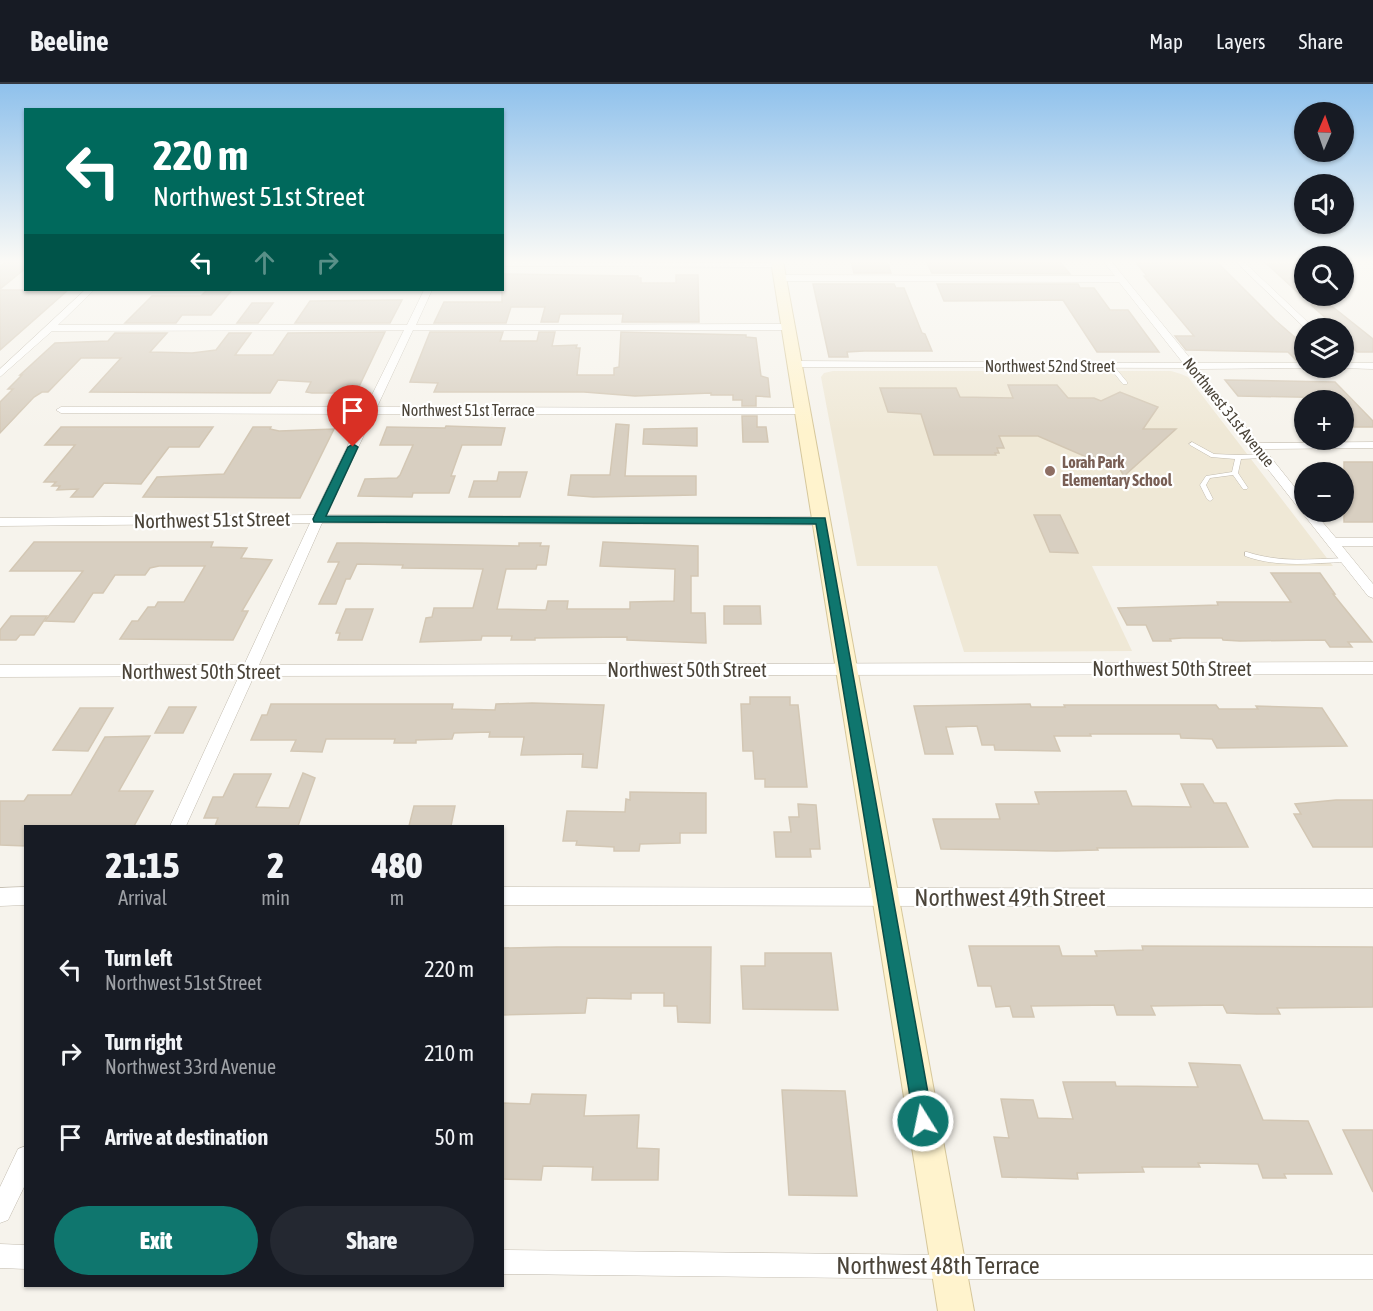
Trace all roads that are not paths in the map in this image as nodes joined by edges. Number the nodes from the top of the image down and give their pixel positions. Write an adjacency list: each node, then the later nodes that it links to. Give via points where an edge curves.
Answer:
1 (60, 318): 6 (street)
2 (415, 318): 7 (street)
3 (787, 318): 5 (main road)
4 (1153, 318): 13 (street, Northwest 31st Avenue)
5 (788, 327): 7 (street); 8 (main road)
6 (49, 328): 7 (street); 14 (street)
7 (411, 328): 17 (street)
8 (795, 364): 10 (street, Northwest 52nd Street); 18 (main road)
9 (1354, 365): 12 (street)
10 (1111, 366): 13 (street, Northwest 52nd Street); 15 (lane)
11 (1294, 366): 13 (street, Northwest 52nd Street)
12 (1373, 366)
13 (1192, 367): 21 (street, Northwest 31st Avenue)
14 (2, 371)
15 (1125, 383)
16 (61, 410): 17 (street, Northwest 51st Terrace)
17 (370, 410): 18 (street, Northwest 51st Terrace); 28 (street)
18 (802, 411): 29 (main road)
19 (1192, 444): 23 (lane, via 1213,456)
20 (1373, 445): 21 (street)
21 (1256, 446): 22 (street, Northwest 31st Avenue)
22 (1264, 456): 23 (lane); 26 (street, Northwest 31st Avenue)
23 (1238, 457): 24 (lane)
24 (1235, 473): 25 (lane); 27 (lane, via 1208,477 1203,485)
25 (1245, 488)
26 (1294, 495)
27 (1210, 499)
28 (318, 519): 29 (street, Northwest 51st Street); 30 (street, Northwest 51st Street); 40 (street)
29 (821, 521): 38 (main road)
30 (0, 522)
31 (1316, 522): 32 (street, Northwest 31st Avenue)
32 (1332, 542): 33 (street); 35 (street, Northwest 31st Avenue)
33 (1373, 542)
34 (1247, 554): 35 (lane, via 1270,561)
35 (1346, 560): 36 (street, Northwest 31st Avenue)
36 (1373, 593)
37 (1373, 668): 38 (street, Northwest 50th Street)
38 (847, 670): 40 (street, Northwest 50th Street); 45 (main road)
39 (0, 672): 40 (street, Northwest 50th Street)
40 (249, 672): 41 (street)
41 (178, 825)
42 (24, 896): 44 (street)
43 (504, 896): 45 (street, Northwest 49th Street)
44 (0, 897)
45 (885, 898): 46 (street, Northwest 49th Street); 52 (main road)
46 (1373, 898)
47 (24, 1161): 48 (street)
48 (0, 1212)
49 (0, 1256): 50 (street)
50 (24, 1257)
51 (504, 1262): 52 (street, Northwest 48th Terrace)
52 (948, 1267): 53 (street, Northwest 48th Terrace); 54 (main road)
53 (1373, 1267)
54 (956, 1311)

